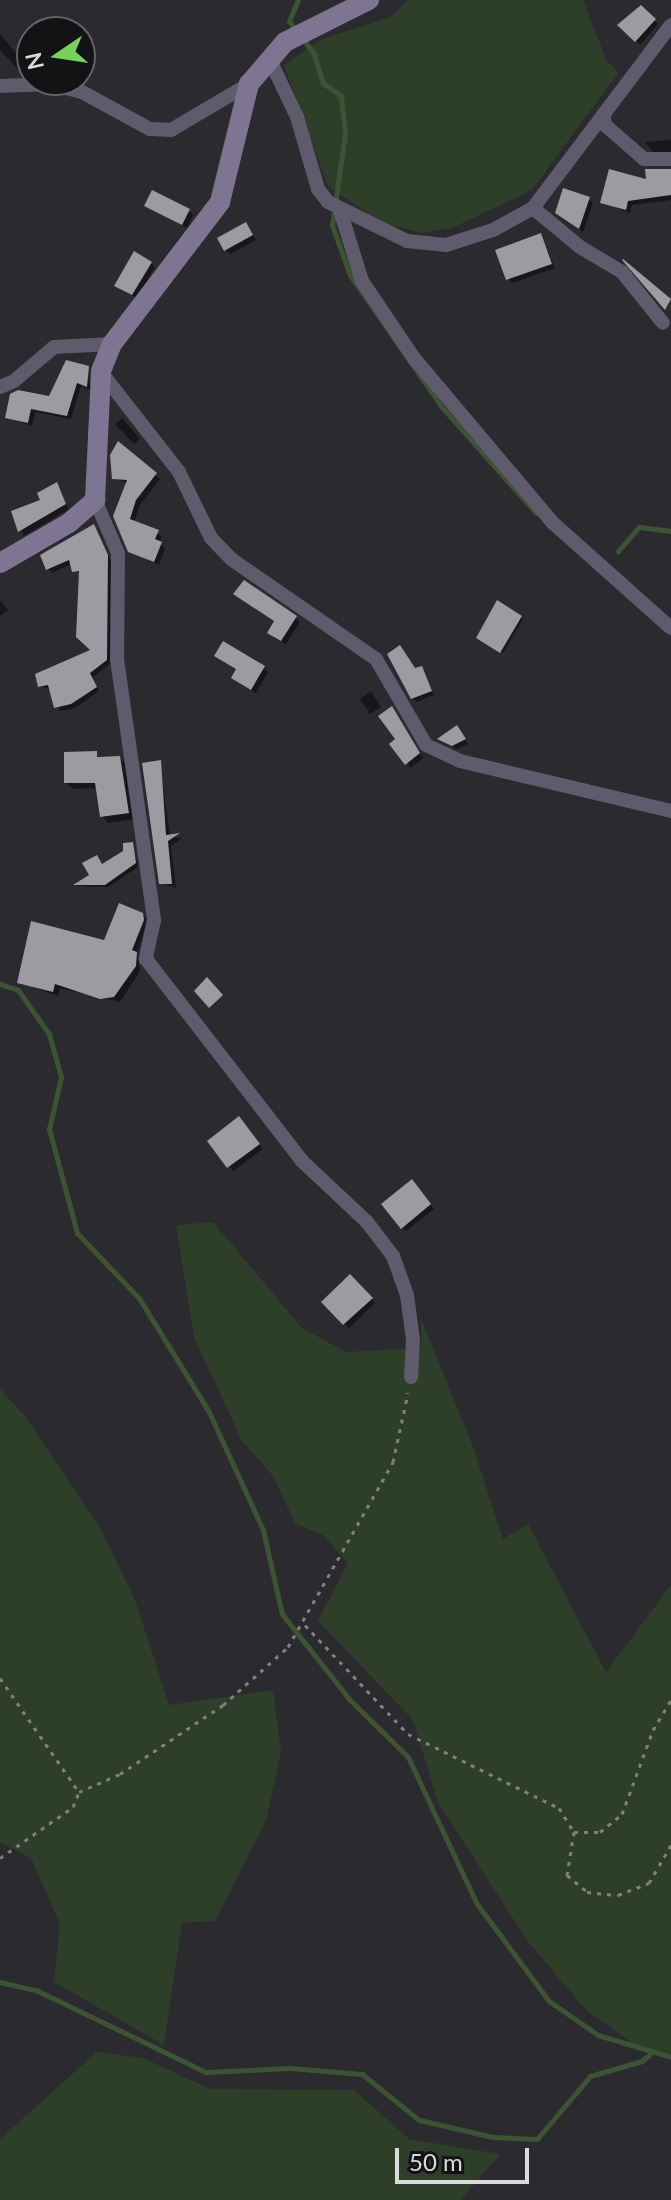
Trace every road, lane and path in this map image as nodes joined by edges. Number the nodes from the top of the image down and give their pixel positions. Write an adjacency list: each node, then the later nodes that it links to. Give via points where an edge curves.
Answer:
1 (369, 0): 3 (street, via 285,42)
2 (671, 25): 6 (street)
3 (269, 58): 4 (street); 8 (street, via 297,117 318,189)
4 (249, 84): 5 (street, via 171,130 150,129 82,92 50,84); 11 (street, via 220,202)
5 (0, 86)
6 (603, 115): 7 (street, via 614,134 644,159); 9 (street)
7 (671, 159)
8 (334, 206): 9 (street, via 407,241 446,245 493,230); 16 (street, via 362,281 414,358 553,523)
9 (533, 208): 10 (street, via 580,247 622,272)
10 (663, 323)
11 (112, 344): 12 (street); 13 (street, via 54,347)
12 (101, 371): 14 (street); 17 (street, via 179,472 211,538 231,559 376,659 426,745 460,761)
13 (0, 387)
14 (95, 500): 15 (street, via 69,523); 18 (street, via 118,553 117,659 154,920 146,959 302,1161 367,1222 393,1256 411,1325)
15 (0, 563)
16 (671, 628)
17 (671, 811)
18 (411, 1377): 19 (path, via 393,1462)
19 (305, 1625): 22 (path, via 260,1676 223,1705 120,1774); 23 (path, via 408,1734 559,1808)
20 (0, 1678): 22 (path)
21 (671, 1700): 23 (path, via 653,1730 622,1814 600,1832)
22 (79, 1792): 25 (path, via 73,1807)
23 (574, 1832): 24 (path, via 567,1875 587,1892 618,1895 649,1883)
24 (671, 1845)
25 (0, 1858)

